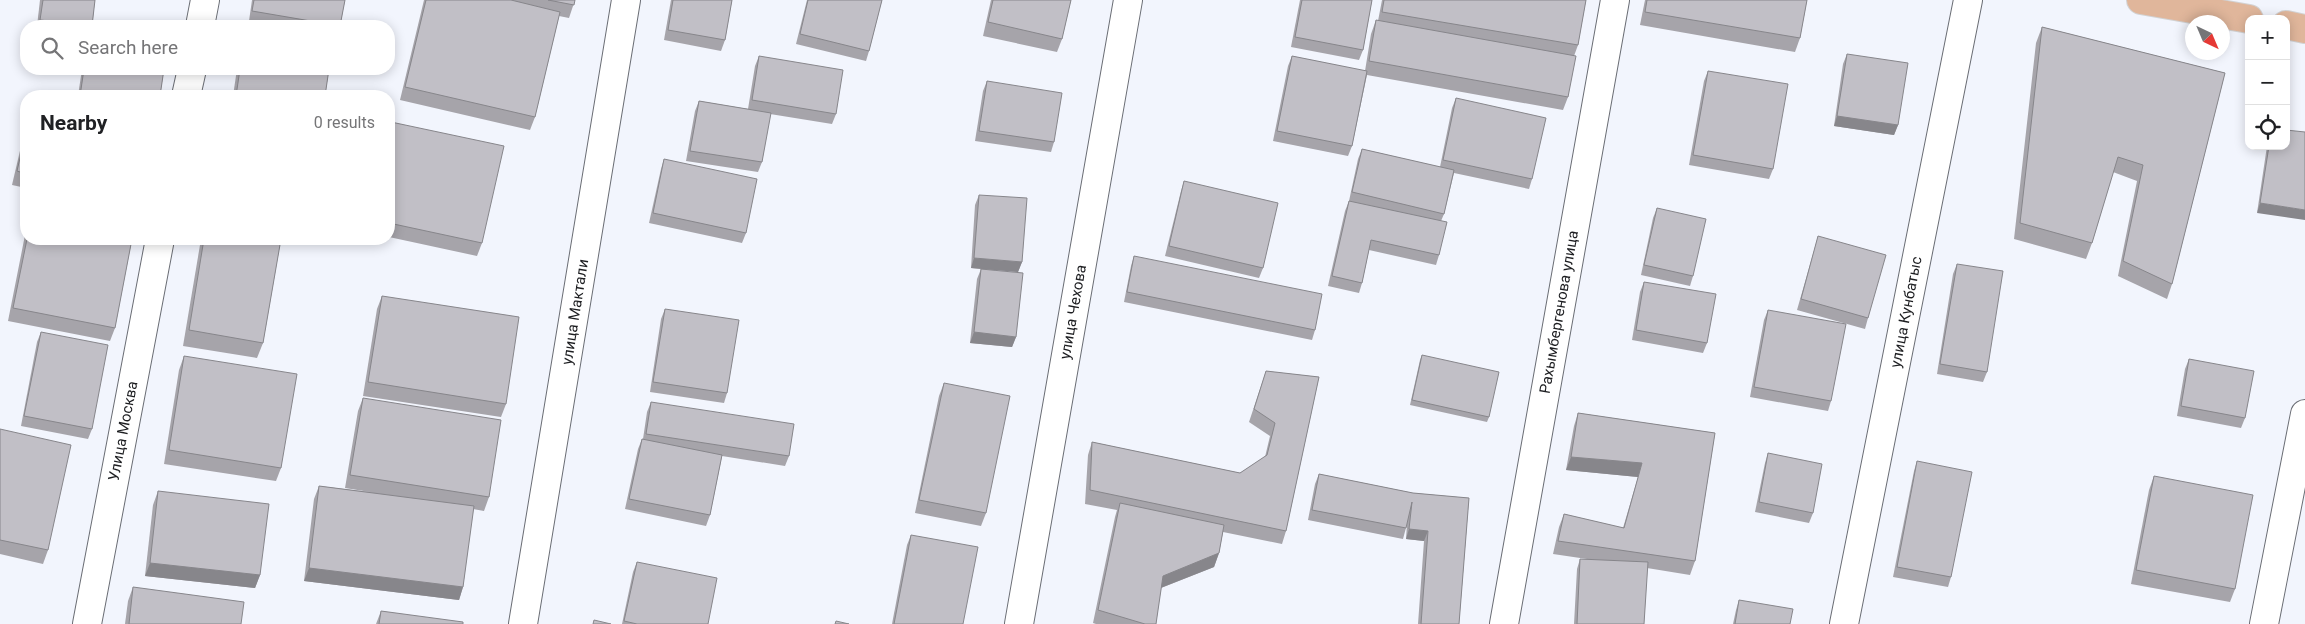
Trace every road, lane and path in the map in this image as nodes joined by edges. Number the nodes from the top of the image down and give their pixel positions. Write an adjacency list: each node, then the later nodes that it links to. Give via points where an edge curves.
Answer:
1 (205, 0): 8 (street)
2 (626, 0): 16 (street, улица Мактали)
3 (1128, 0): 17 (street, улица Чехова)
4 (1615, 0): 18 (street, Рахымбергенова улица)
5 (1968, 0): 19 (street, улица Кунбатыс)
6 (2140, 0): 7 (main road)
7 (2245, 18)
8 (201, 20)
9 (2290, 26): 10 (main road)
10 (2305, 29)
11 (191, 75): 12 (street)
12 (187, 90)
13 (159, 245): 15 (street, Улица Москва)
14 (2305, 414): 20 (street)
15 (87, 624)
16 (523, 624)
17 (1019, 624)
18 (1504, 624)
19 (1844, 624)
20 (2264, 624)

